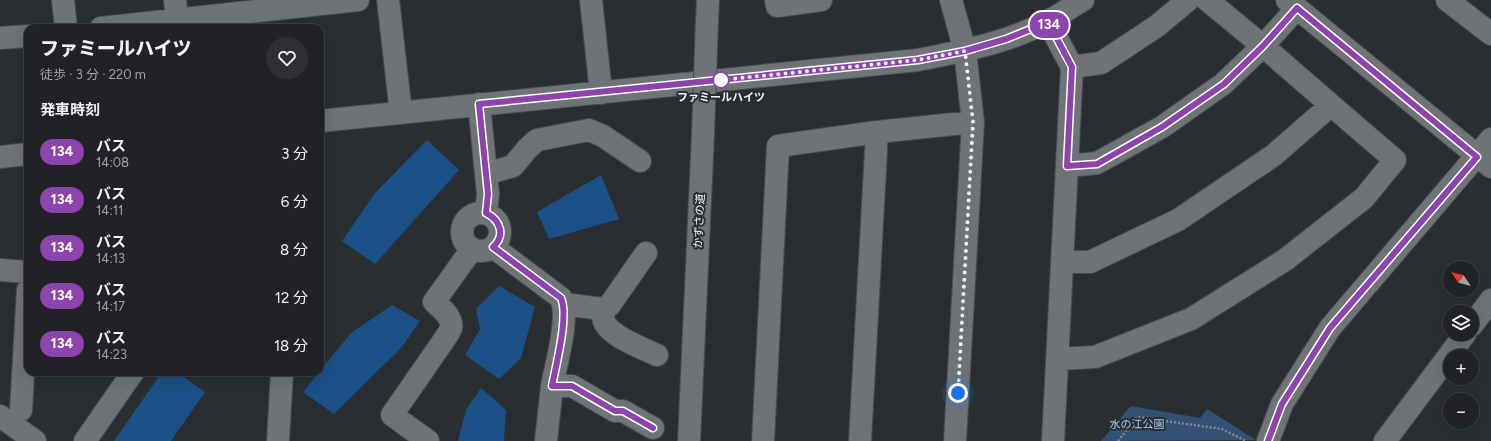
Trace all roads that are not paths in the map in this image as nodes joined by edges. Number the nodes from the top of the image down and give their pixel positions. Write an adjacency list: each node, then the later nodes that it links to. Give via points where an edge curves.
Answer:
1 (63, 0): 17 (street)
2 (358, 0): 11 (street)
3 (388, 0): 28 (street)
4 (591, 0): 25 (street)
5 (776, 0): 6 (street, via 777,6)
6 (821, 0)
7 (951, 0): 23 (street)
8 (1083, 0): 16 (street)
9 (1188, 0): 24 (street, via 1157,26 1101,63)
10 (1207, 0): 22 (street)
11 (282, 4): 14 (street)
12 (1292, 4): 22 (street); 36 (street)
13 (1460, 4): 19 (street)
14 (176, 10): 18 (street)
15 (707, 10): 64 (street, かずさの道, bridge)
16 (1048, 22): 23 (street, via 1006,39); 24 (street)
17 (66, 24)
18 (117, 24)
19 (1491, 34)
20 (24, 36): 21 (street)
21 (0, 38)
22 (1263, 46): 27 (street); 37 (street, via 1224,84 1162,127 1097,164)
23 (965, 51): 25 (street, via 918,60); 30 (street)
24 (1072, 67): 37 (street)
25 (601, 93): 26 (street)
26 (479, 104): 28 (street); 38 (street)
27 (1331, 105): 42 (street, via 1274,155 1178,220 1090,262); 52 (street, via 1395,160 1364,198 1285,260 1192,319 1095,357)
28 (401, 113): 29 (street)
29 (324, 121)
30 (973, 122): 31 (street); 67 (street)
31 (877, 132): 65 (street, via 778,146); 66 (street)
32 (1491, 139): 36 (street)
33 (24, 154): 34 (street)
34 (0, 157)
35 (640, 161): 38 (street, via 603,136 589,130 537,140 513,166)
36 (1484, 162): 69 (street, via 1330,328 1282,404)
37 (1067, 166): 42 (street)
38 (486, 174): 39 (street)
39 (486, 213): 40 (street, via 498,222 500,237 496,244); 40 (street, via 471,215 462,227 464,241)
40 (482, 248): 46 (street, via 561,298); 62 (street, via 434,302 450,319 451,328 392,415)
41 (646, 254): 47 (street, via 609,306)
42 (1062, 262): 52 (street)
43 (0, 270): 44 (street)
44 (24, 272)
45 (1491, 300): 48 (street)
46 (564, 304): 47 (street); 55 (street, via 564,318)
47 (602, 308): 50 (street, via 604,322 610,330 634,346)
48 (1479, 316)
49 (1460, 341): 70 (street)
50 (657, 355)
51 (24, 359): 56 (street)
52 (1057, 359): 68 (street)
53 (130, 376): 60 (street)
54 (282, 376): 61 (street)
55 (552, 386): 58 (street, via 572,386 615,411 623,411); 63 (street)
56 (21, 410)
57 (0, 416): 59 (street)
58 (653, 428)
59 (35, 441)
60 (84, 441)
61 (278, 441)
62 (428, 441)
63 (546, 441)
64 (689, 441)
65 (763, 441)
66 (860, 441)
67 (955, 441)
68 (1053, 441)
69 (1268, 441)
70 (1385, 441)

